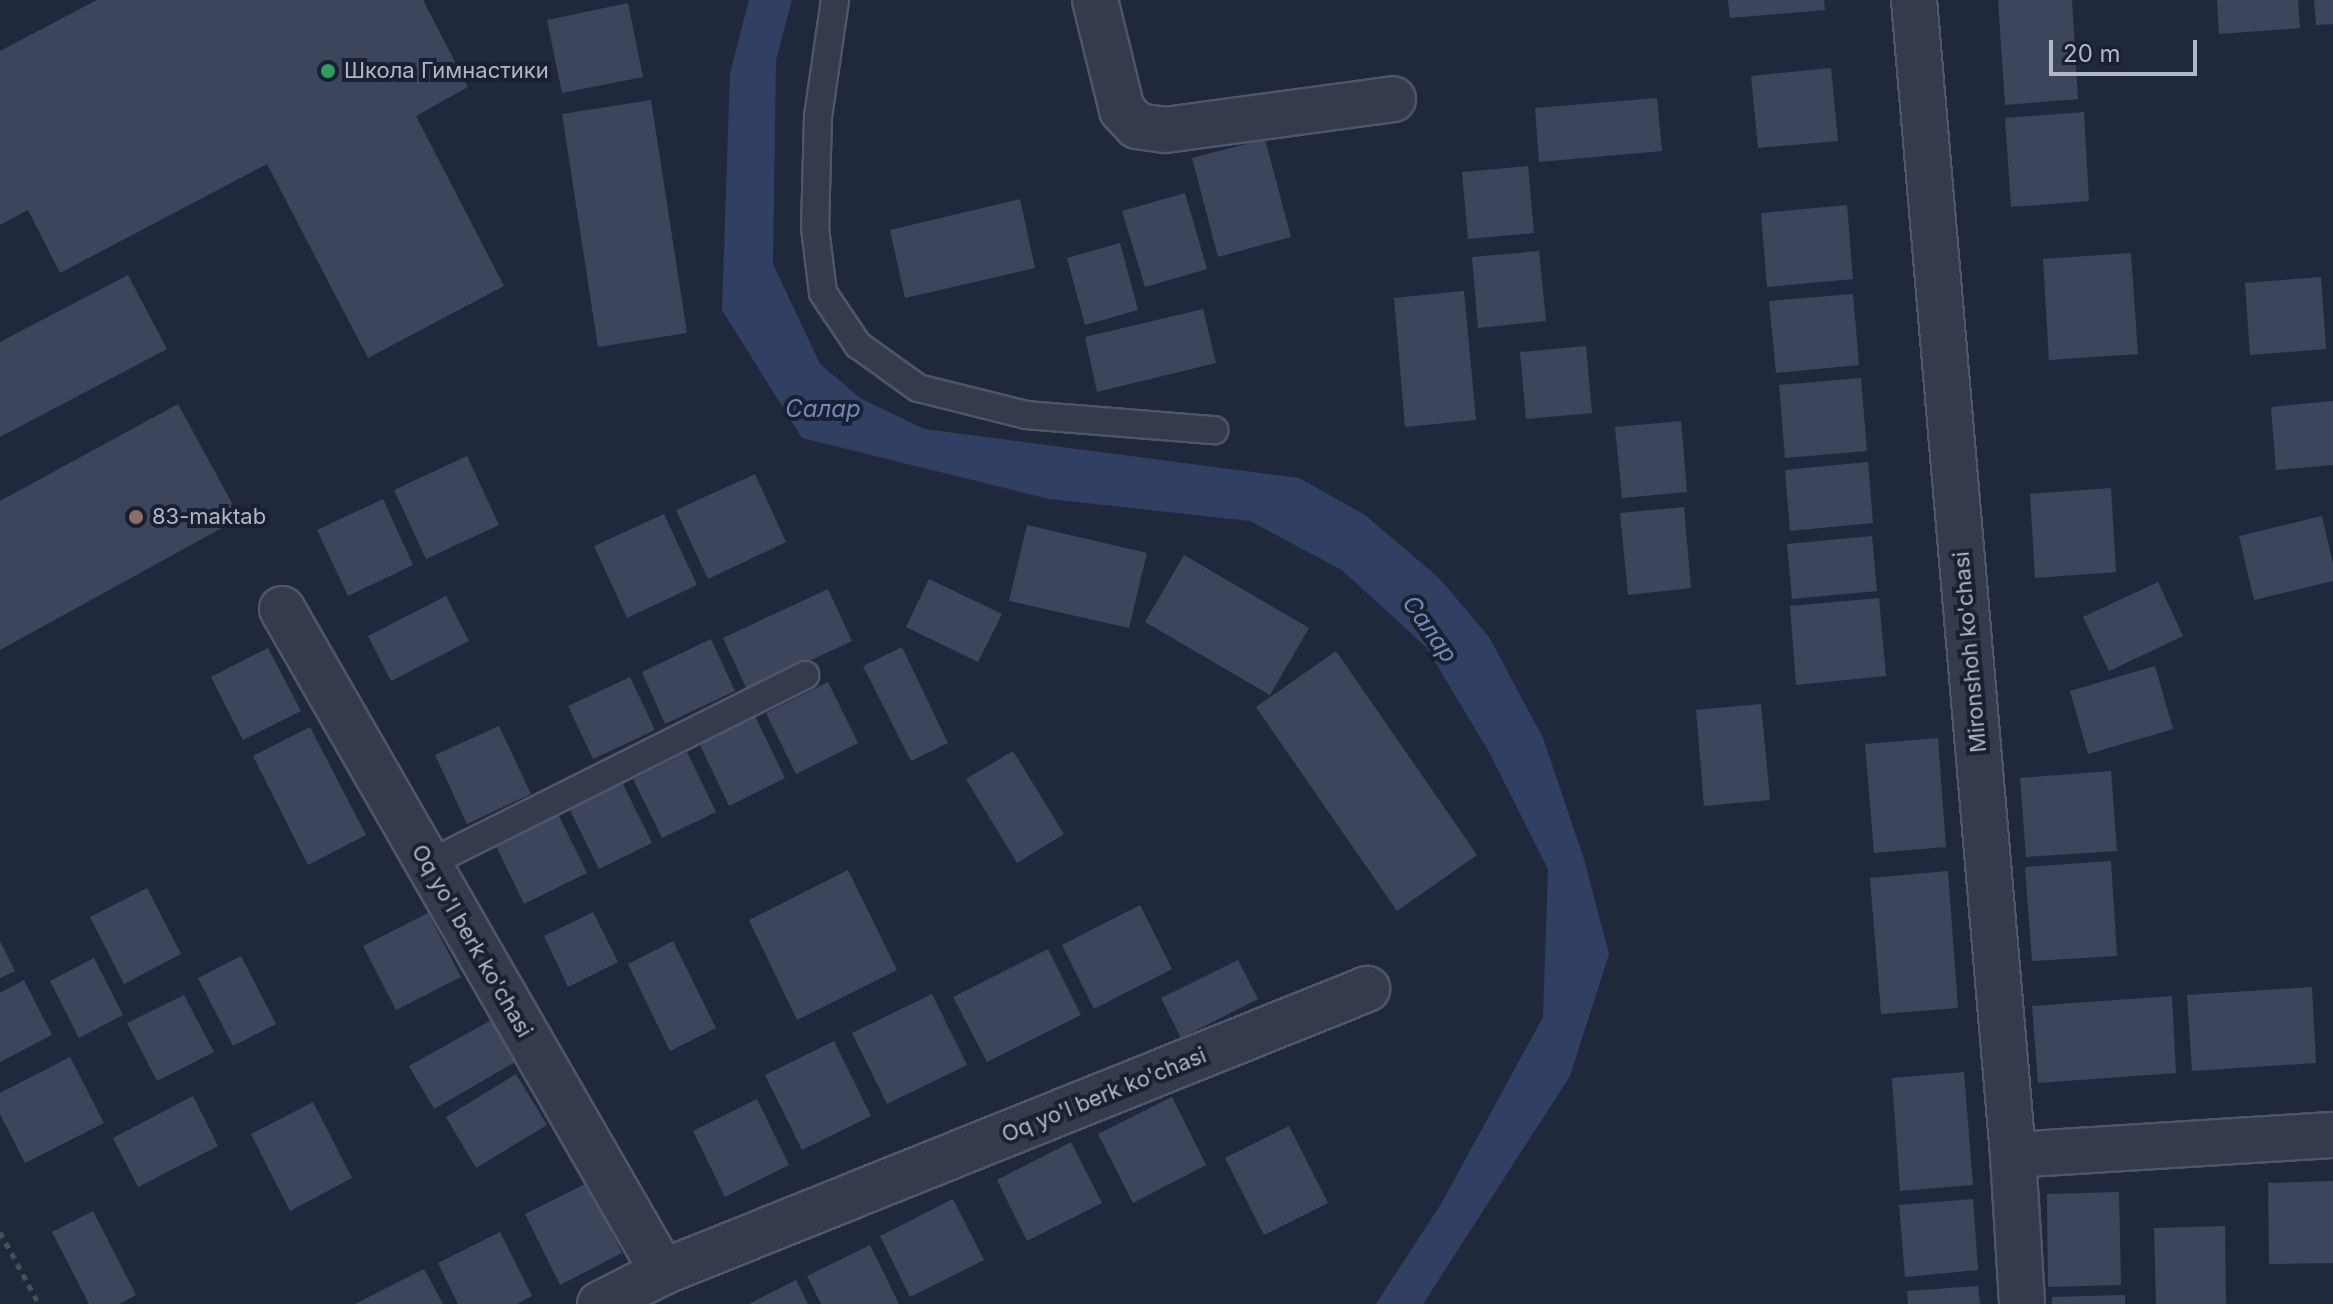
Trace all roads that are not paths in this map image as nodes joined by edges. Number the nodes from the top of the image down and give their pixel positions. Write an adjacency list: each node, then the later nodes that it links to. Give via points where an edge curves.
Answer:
1 (835, 0): 5 (lane, via 818,116 815,228 823,293 858,345 918,388 1026,415)
2 (1095, 0): 4 (street, via 1122,110 1137,126 1165,130)
3 (1914, 0): 11 (street, Mironshoh ko'chasi)
4 (1393, 99)
5 (1214, 430)
6 (282, 609): 8 (street, Oq yo'l berk ko'chasi)
7 (805, 675): 8 (lane)
8 (428, 864): 12 (street, Oq yo'l berk ko'chasi)
9 (1367, 989): 12 (street, Oq yo'l berk ko'chasi)
10 (2333, 1135): 11 (street)
11 (2013, 1155): 14 (street, Mironshoh ko'chasi)
12 (663, 1272): 13 (street, Oq yo'l berk ko'chasi)
13 (600, 1304)
14 (2022, 1304)

